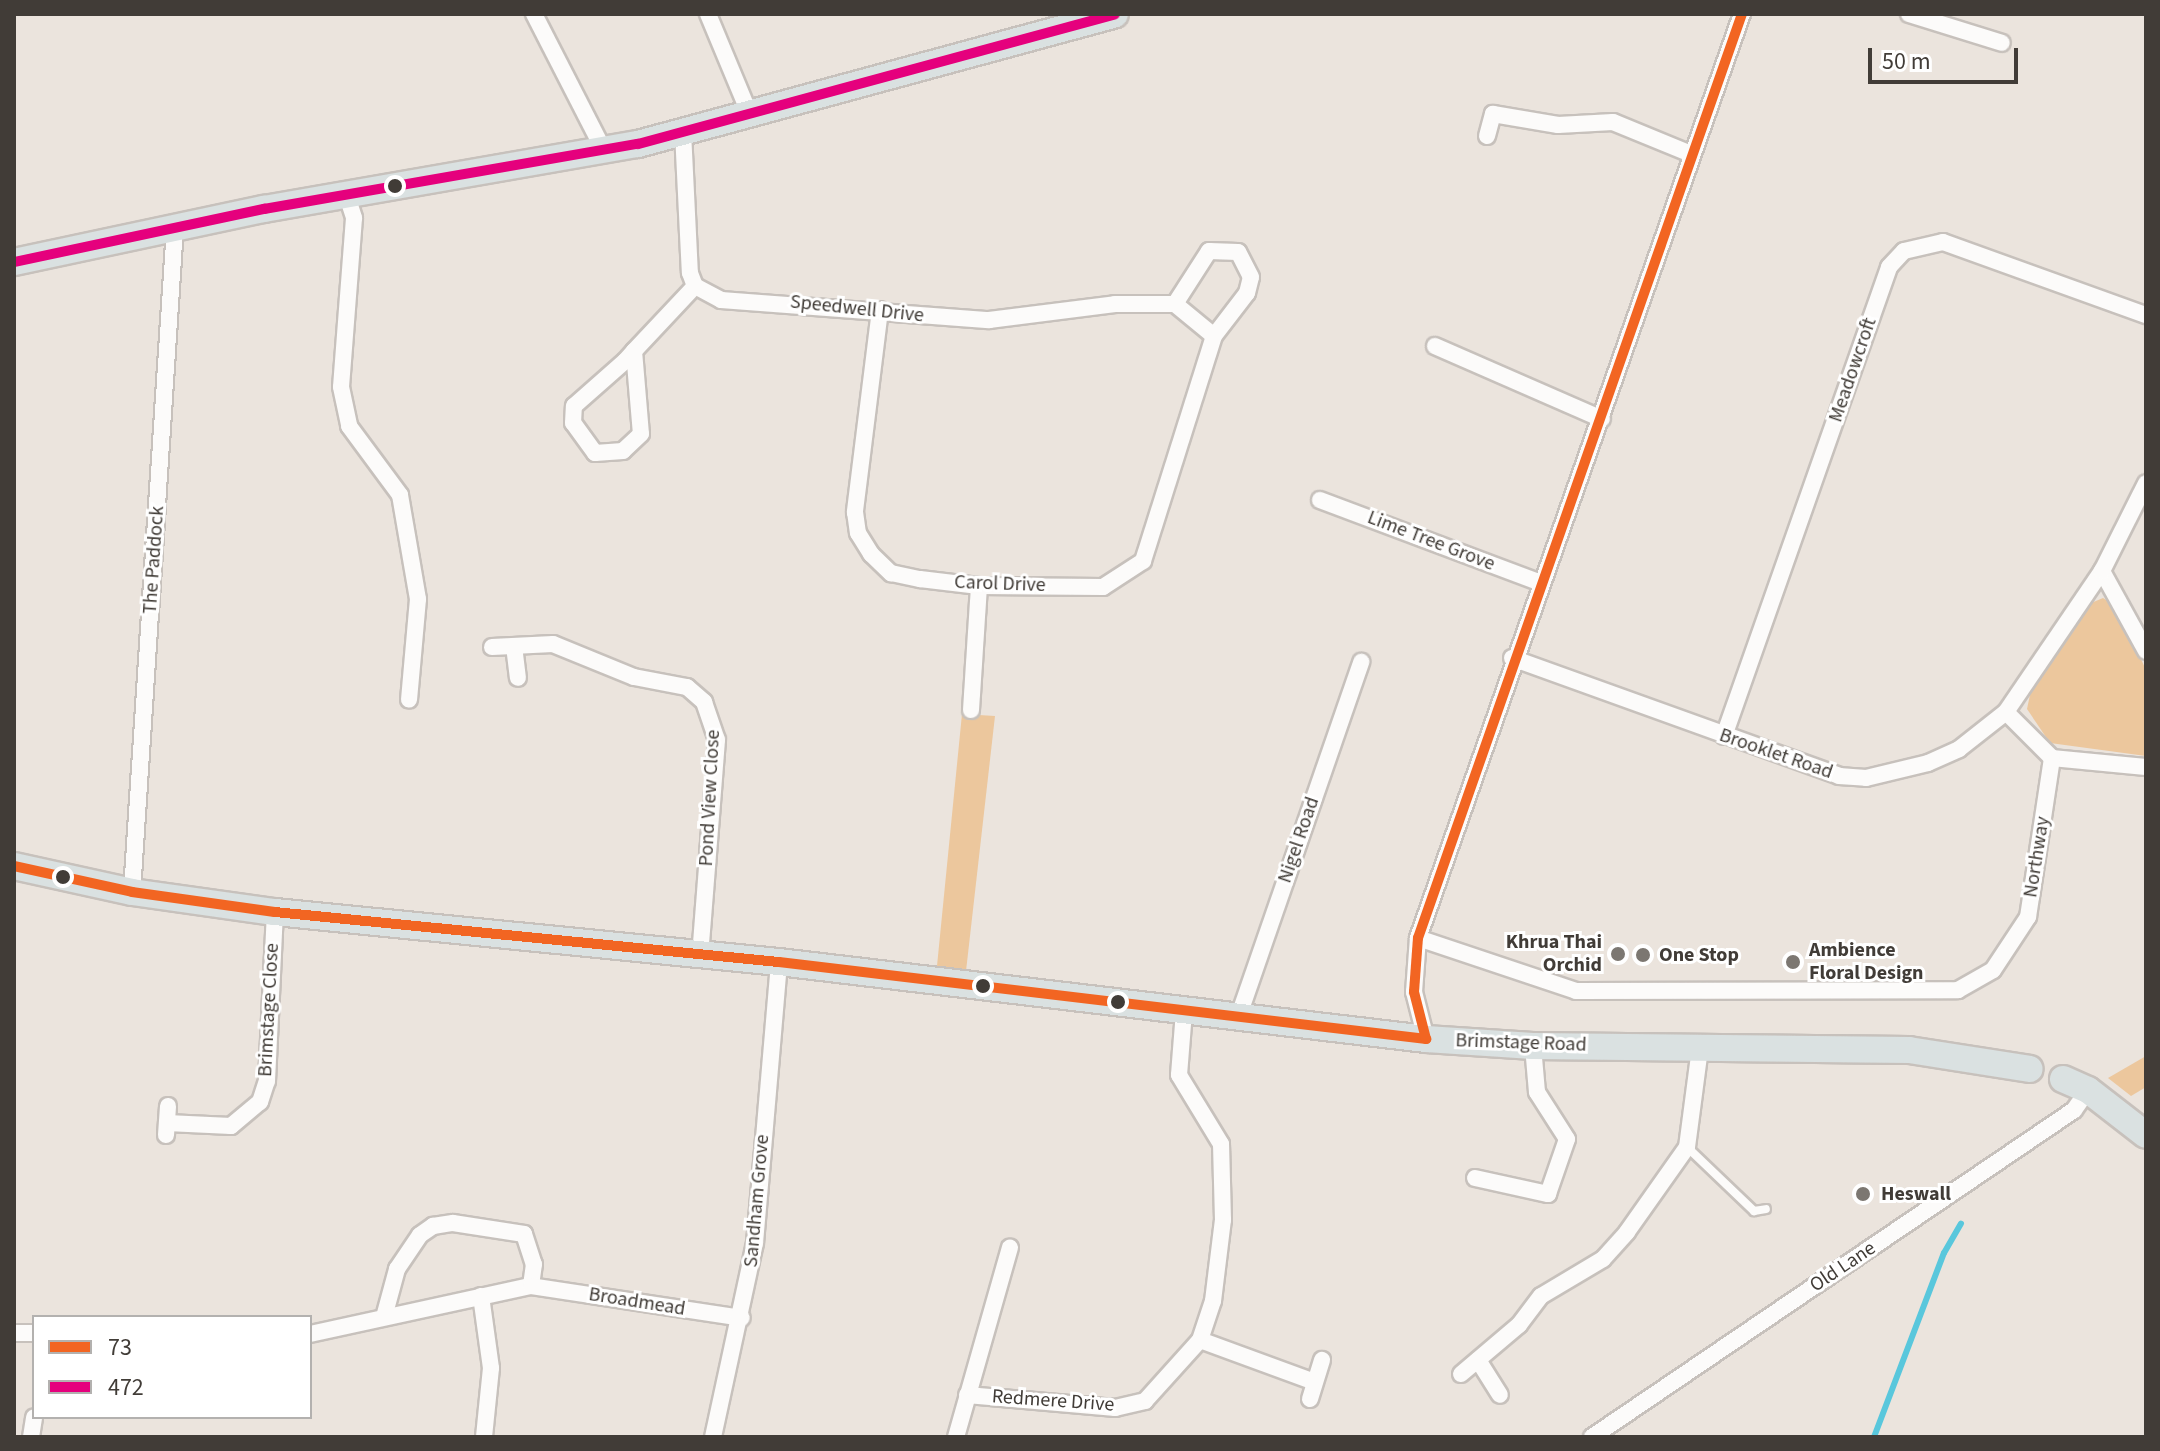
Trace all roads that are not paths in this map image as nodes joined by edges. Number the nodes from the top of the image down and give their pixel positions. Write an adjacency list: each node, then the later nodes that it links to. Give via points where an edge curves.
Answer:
1 (534, 14): 11 (street)
2 (708, 14): 8 (street)
3 (1115, 14): 6 (main road)
4 (1742, 14): 12 (street)
5 (1909, 14): 7 (street)
6 (1040, 24): 8 (main road)
7 (2002, 43)
8 (750, 115): 9 (main road)
9 (683, 132): 11 (main road); 16 (street, via 685,226)
10 (1487, 136): 12 (street, via 1493,114 1558,125 1613,122)
11 (604, 151): 13 (main road)
12 (1691, 154): 23 (street)
13 (347, 196): 14 (main road); 35 (street, via 354,218 341,387 349,426 400,495 418,599)
14 (175, 227): 15 (main road); 42 (street, The Paddock)
15 (14, 262)
16 (695, 286): 18 (street, Speedwell Drive, via 721,300); 22 (street)
17 (1175, 304): 18 (street, Speedwell Drive, via 1115,304 989,320); 20 (street); 20 (street, via 1209,251 1238,252 1251,277 1247,293)
18 (880, 310): 28 (street, Carol Drive, via 855,512 858,533 891,573)
19 (2146, 315): 38 (street, Meadowcroft, via 1943,242 1904,251 1889,267)
20 (1214, 336): 28 (street, Carol Drive, via 1143,561 1103,587)
21 (1435, 346): 23 (street)
22 (634, 351): 22 (street, via 574,406 573,423 595,453 623,451 641,434)
23 (1602, 419): 27 (street)
24 (2146, 483): 26 (street, Brooklet Road)
25 (1320, 500): 27 (street, Lime Tree Grove)
26 (2102, 571): 31 (street); 37 (street, Brooklet Road)
27 (1541, 583): 32 (street)
28 (979, 586): 36 (street)
29 (514, 646): 30 (street, Pond View Close); 34 (street); 45 (street, Pond View Close, via 553,644 634,677 687,687 714,718 717,740)
30 (492, 647)
31 (2146, 651)
32 (1512, 658): 38 (street, Brooklet Road); 44 (street)
33 (1361, 662): 48 (street, Nigel Road)
34 (518, 678)
35 (409, 700)
36 (971, 710)
37 (2006, 712): 38 (street, Brooklet Road, via 1959,749 1928,763 1866,778 1839,776); 39 (street)
38 (1724, 736)
39 (2052, 758): 40 (street); 44 (street, Northway, via 2028,917 1993,970 1958,990 1576,991)
40 (2146, 767)
41 (14, 866): 42 (main road, Brimstage Road)
42 (132, 892): 43 (main road, Brimstage Road)
43 (275, 912): 45 (main road, Brimstage Road); 55 (street, Brimstage Close, via 267,1081 260,1102 231,1126)
44 (1418, 938): 49 (street, via 1414,992)
45 (700, 955): 46 (main road, Brimstage Road)
46 (779, 962): 47 (main road, Brimstage Road); 64 (street, Sandham Grove, via 755,1243)
47 (1184, 1012): 48 (main road, Brimstage Road); 66 (street, Redmere Drive, via 1179,1075 1221,1144 1223,1220 1213,1301)
48 (1238, 1018): 49 (main road, Brimstage Road)
49 (1426, 1039): 50 (main road, Brimstage Road)
50 (1533, 1046): 51 (main road, Brimstage Road); 58 (street, via 1537,1092 1567,1139 1548,1194)
51 (1700, 1048): 52 (main road, Brimstage Road, via 1909,1050); 57 (street)
52 (2030, 1069)
53 (2063, 1079): 54 (main road)
54 (2088, 1090): 56 (main road); 77 (street, Old Lane, via 2074,1110)
55 (167, 1121)
56 (2146, 1135)
57 (1687, 1147): 59 (lane, via 1754,1211); 68 (street, via 1603,1259 1541,1296 1519,1325)
58 (1475, 1178)
59 (1766, 1209)
60 (1010, 1248): 71 (street)
61 (531, 1286): 62 (street, Broadmead); 63 (street, via 534,1264 524,1234 453,1223 433,1226 420,1235 397,1269); 64 (street, Broadmead)
62 (481, 1296): 63 (street, Broadmead); 74 (street, via 491,1368)
63 (384, 1317): 65 (street, Broadmead)
64 (742, 1318): 75 (street, Sandham Grove)
65 (312, 1334)
66 (1200, 1340): 70 (street); 71 (street, Redmere Drive, via 1145,1401 1115,1408)
67 (1322, 1360): 70 (street)
68 (1478, 1360): 69 (street); 72 (street)
69 (1461, 1374)
70 (1315, 1382): 73 (street)
71 (967, 1395): 76 (street)
72 (1500, 1395)
73 (1310, 1399)
74 (484, 1437)
75 (713, 1437)
76 (956, 1437)
77 (1592, 1437)

